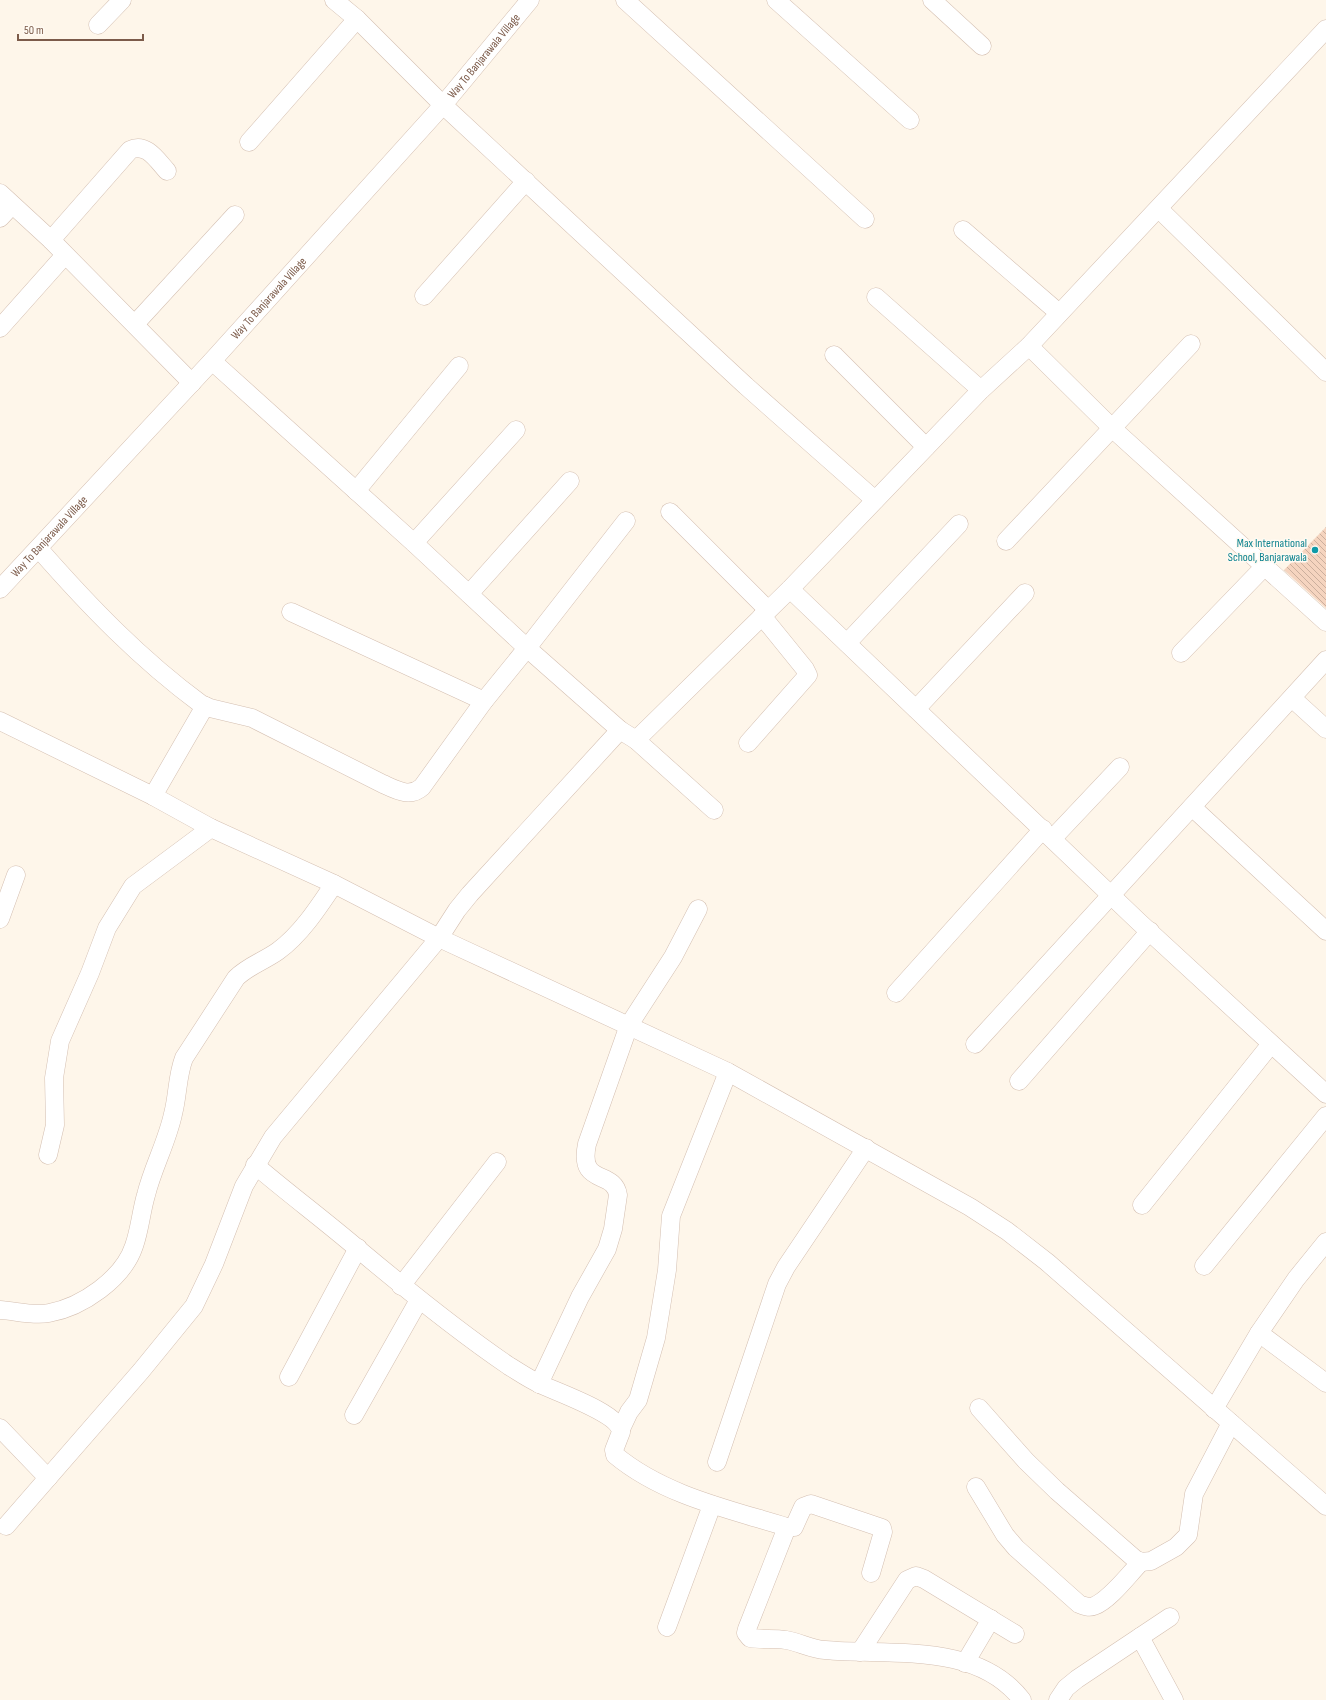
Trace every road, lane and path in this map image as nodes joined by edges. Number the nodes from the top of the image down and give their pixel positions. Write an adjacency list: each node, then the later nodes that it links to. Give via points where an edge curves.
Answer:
1 (122, 0): 8 (street)
2 (334, 0): 7 (street)
3 (530, 0): 11 (street, Way To Banjarawala Village)
4 (625, 0): 19 (street)
5 (776, 0): 12 (street)
6 (932, 0): 10 (street)
7 (357, 19): 11 (street); 13 (street)
8 (98, 25)
9 (1324, 35): 17 (street)
10 (982, 46)
11 (443, 106): 15 (street); 31 (street, Way To Banjarawala Village)
12 (910, 120)
13 (249, 142)
14 (167, 171): 21 (street, via 145,148 130,150)
15 (526, 181): 23 (street); 41 (street, via 746,386)
16 (4, 205): 21 (street)
17 (1158, 209): 25 (street); 33 (street)
18 (235, 215): 26 (street)
19 (865, 219)
20 (963, 230): 25 (street)
21 (51, 240): 22 (street)
22 (65, 255): 26 (street); 27 (street)
23 (424, 296)
24 (876, 297): 35 (street)
25 (1059, 313): 29 (street)
26 (135, 324): 34 (street)
27 (0, 328)
28 (1191, 344): 36 (street)
29 (1029, 346): 35 (street); 36 (street)
30 (834, 355): 38 (street)
31 (212, 361): 34 (street, Way To Banjarawala Village); 40 (street)
32 (459, 366): 40 (street)
33 (1326, 372)
34 (192, 383): 47 (street, Way To Banjarawala Village)
35 (981, 390): 38 (street)
36 (1113, 429): 45 (street); 48 (street)
37 (516, 430): 46 (street)
38 (926, 447): 41 (street)
39 (570, 481): 52 (street)
40 (356, 491): 46 (street)
41 (875, 500): 50 (street)
42 (670, 512): 54 (street)
43 (626, 521): 57 (street)
44 (959, 524): 56 (street)
45 (1006, 541)
46 (414, 543): 52 (street)
47 (39, 549): 49 (street, Way To Banjarawala Village); 62 (street, via 117,634)
48 (1265, 566): 55 (street); 58 (street)
49 (0, 589)
50 (790, 589): 54 (street); 56 (street)
51 (1024, 593): 63 (street)
52 (469, 594): 57 (street)
53 (291, 612): 61 (street)
54 (765, 613): 67 (street); 68 (street, via 808,675)
55 (1326, 622)
56 (847, 643): 63 (street)
57 (527, 648): 61 (street); 66 (street)
58 (1181, 653)
59 (1326, 660): 60 (street)
60 (1293, 699): 65 (street); 71 (street)
61 (484, 701): 62 (street, via 422,787 408,793 383,784 252,718)
62 (205, 706): 70 (street)
63 (916, 709): 74 (street)
64 (0, 721): 70 (street)
65 (1326, 729)
66 (620, 730): 67 (street); 82 (street, via 470,894)
67 (636, 740): 72 (street)
68 (748, 743)
69 (1120, 767): 74 (street)
70 (153, 796): 73 (street)
71 (1192, 808): 77 (street); 81 (street)
72 (714, 810)
73 (211, 828): 76 (street); 92 (street, via 133,886 106,928 90,973 60,1041 54,1078 55,1125)
74 (1048, 833): 77 (street); 83 (street)
75 (16, 875): 79 (street)
76 (334, 884): 82 (street); 101 (street, via 298,933 276,952 245,969 236,978 184,1058 180,1067 174,1113 146,1195 134,1246 120,1268 96,1292 60,1310 33,1314)
77 (1112, 894): 80 (street); 85 (street)
78 (698, 909): 84 (street, via 663,974)
79 (0, 919)
80 (1150, 931): 86 (street); 88 (street)
81 (1326, 931)
82 (439, 938): 84 (street); 94 (street, via 273,1137)
83 (896, 993)
84 (629, 1025): 87 (street); 105 (street, via 585,1154 585,1162 592,1173 612,1183 618,1190 614,1229)
85 (975, 1044)
86 (1271, 1044): 89 (street); 95 (street)
87 (728, 1072): 91 (street); 111 (street, via 672,1216 667,1270 656,1338 638,1400)
88 (1019, 1081)
89 (1326, 1094)
90 (1326, 1116): 98 (street)
91 (866, 1148): 107 (street, via 1007,1231 1047,1262); 112 (street, via 777,1284)
92 (48, 1155)
93 (497, 1162): 99 (street)
94 (255, 1165): 97 (street); 113 (street, via 194,1306)
95 (1142, 1205)
96 (1326, 1242): 102 (street, via 1296,1279)
97 (358, 1248): 99 (street); 103 (street)
98 (1204, 1266)
99 (401, 1286): 100 (street)
100 (419, 1300): 105 (street, via 476,1343); 108 (street)
101 (0, 1310)
102 (1259, 1333): 104 (street); 107 (street)
103 (289, 1377)
104 (1326, 1383)
105 (539, 1384): 111 (street, via 582,1401 611,1419)
106 (979, 1408): 119 (street, via 1026,1461 1057,1491)
107 (1214, 1409): 109 (street)
108 (354, 1415)
109 (1231, 1423): 116 (street); 119 (street, via 1194,1494 1188,1535 1176,1547 1151,1561)
110 (0, 1428): 113 (street)
111 (621, 1429): 115 (street, via 614,1450 620,1458 660,1484)
112 (718, 1462)
113 (48, 1478): 117 (street)
114 (976, 1487): 119 (street, via 1005,1535 1016,1548 1087,1607 1102,1602)
115 (712, 1504): 118 (street); 123 (street)
116 (1326, 1506)
117 (6, 1526)
118 (787, 1527): 120 (street, via 794,1527 803,1507 811,1504 882,1528); 126 (street, via 747,1629 747,1636 754,1639 787,1640 824,1650)
119 (1141, 1562)
120 (871, 1573)
121 (1170, 1617): 125 (street)
122 (991, 1619): 124 (street); 126 (street, via 924,1578 911,1577); 127 (street)
123 (667, 1627)
124 (1015, 1634)
125 (1140, 1637): 129 (street, via 1076,1679); 130 (street)
126 (860, 1652): 127 (street, via 938,1655)
127 (965, 1663): 128 (street, via 1003,1680)
128 (1022, 1700)
129 (1058, 1700)
130 (1174, 1700)

